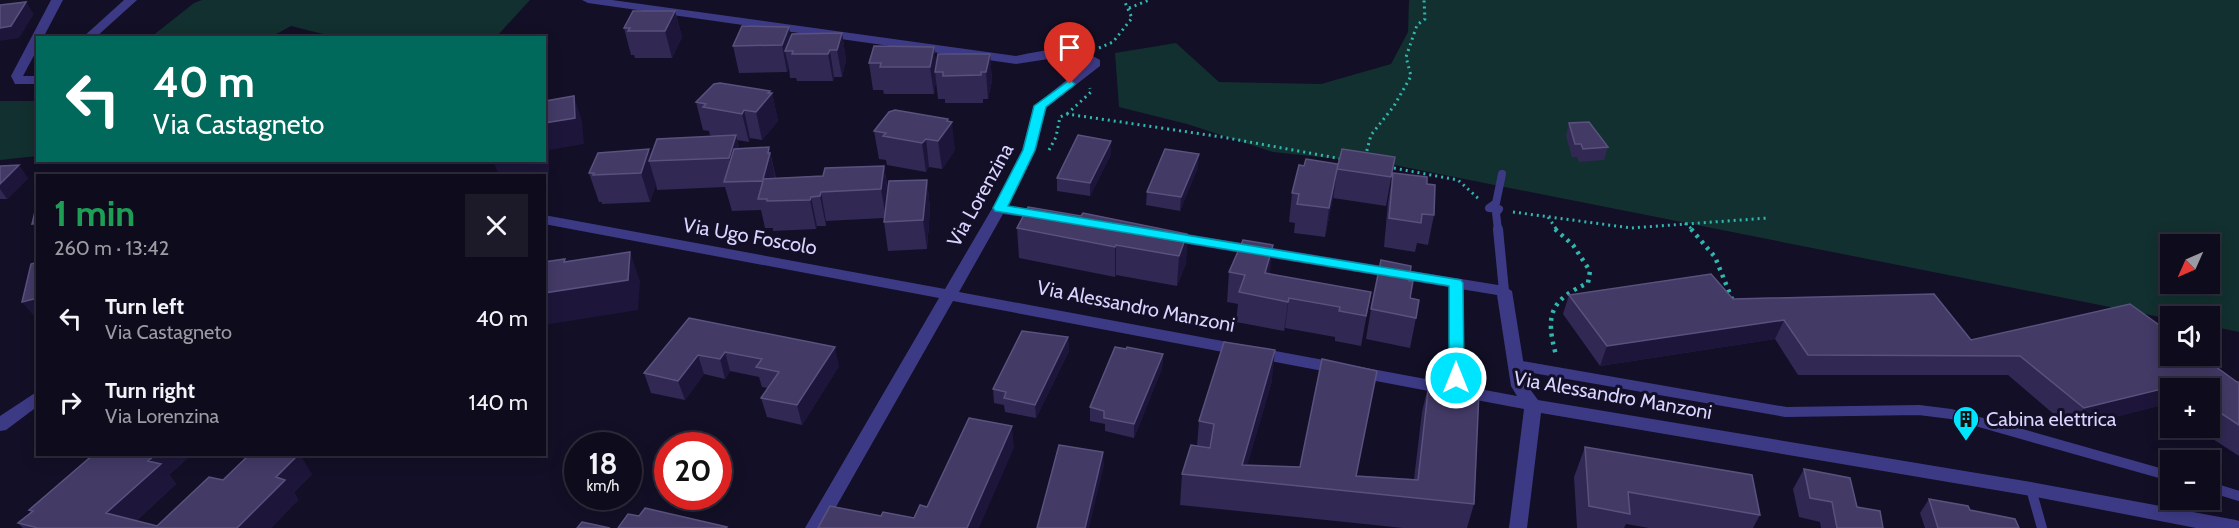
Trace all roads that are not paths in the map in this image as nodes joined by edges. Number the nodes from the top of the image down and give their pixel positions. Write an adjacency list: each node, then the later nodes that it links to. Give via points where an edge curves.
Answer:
1 (57, 0): 4 (street)
2 (131, 0): 5 (street)
3 (588, 0): 9 (street, Via Lorenzina, via 1016,60 1055,53 1086,55 1096,63 1040,106 1029,150)
4 (38, 36)
5 (90, 36)
6 (36, 40): 7 (street, via 17,76 19,81)
7 (36, 80)
8 (1502, 174): 14 (lane, via 1494,209)
9 (1000, 208): 10 (street); 15 (street, Via Lorenzina)
10 (1055, 218)
11 (546, 219): 15 (street, Via Ugo Foscolo)
12 (1149, 233): 13 (street)
13 (1456, 283): 14 (street); 17 (lane)
14 (1504, 291): 16 (street)
15 (948, 294): 19 (street, Via Alessandro Manzoni); 25 (street, Via Lorenzina)
16 (1516, 364): 19 (street, via 1519,386); 21 (lane, via 1786,412 1919,410 1951,414)
17 (1456, 378)
18 (36, 398): 20 (street)
19 (1533, 405): 22 (street, Via Alessandro Manzoni); 26 (street)
20 (0, 425)
21 (2160, 473)
22 (2031, 489): 27 (lane); 28 (street, Via Alessandro Manzoni)
23 (2220, 490): 24 (lane)
24 (2239, 496)
25 (814, 528)
26 (1518, 528)
27 (2042, 528)
28 (2236, 528)

